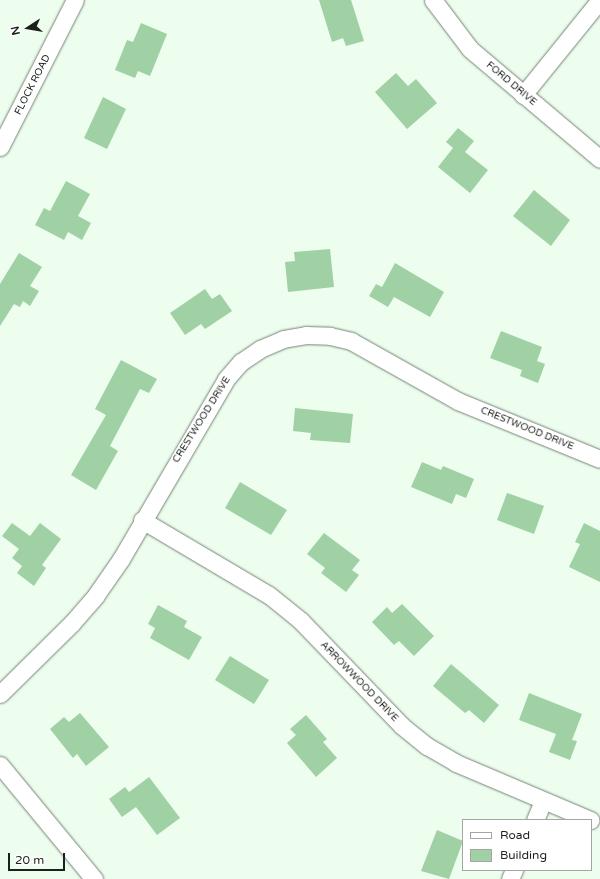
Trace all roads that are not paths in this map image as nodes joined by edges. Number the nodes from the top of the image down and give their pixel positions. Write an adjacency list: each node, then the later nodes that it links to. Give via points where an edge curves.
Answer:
1 (75, 0): 5 (street, FLOCK ROAD)
2 (433, 0): 4 (street, FORD DRIVE, via 470,49)
3 (600, 0): 4 (street)
4 (523, 94): 6 (street, FORD DRIVE)
5 (0, 147)
6 (600, 159)
7 (600, 459): 8 (street, CRESTWOOD DRIVE, via 458,401 351,341 330,336 306,335 283,339 260,349 242,362 226,379)
8 (142, 520): 9 (street, CRESTWOOD DRIVE, via 121,559 96,595 72,623); 11 (street, ARROWWOOD DRIVE, via 269,595 300,620 402,726 428,746 456,763)
9 (0, 694)
10 (0, 765): 14 (street)
11 (543, 801): 12 (street); 13 (street, ARROWWOOD DRIVE)
12 (535, 819)
13 (588, 819)
14 (94, 879)

